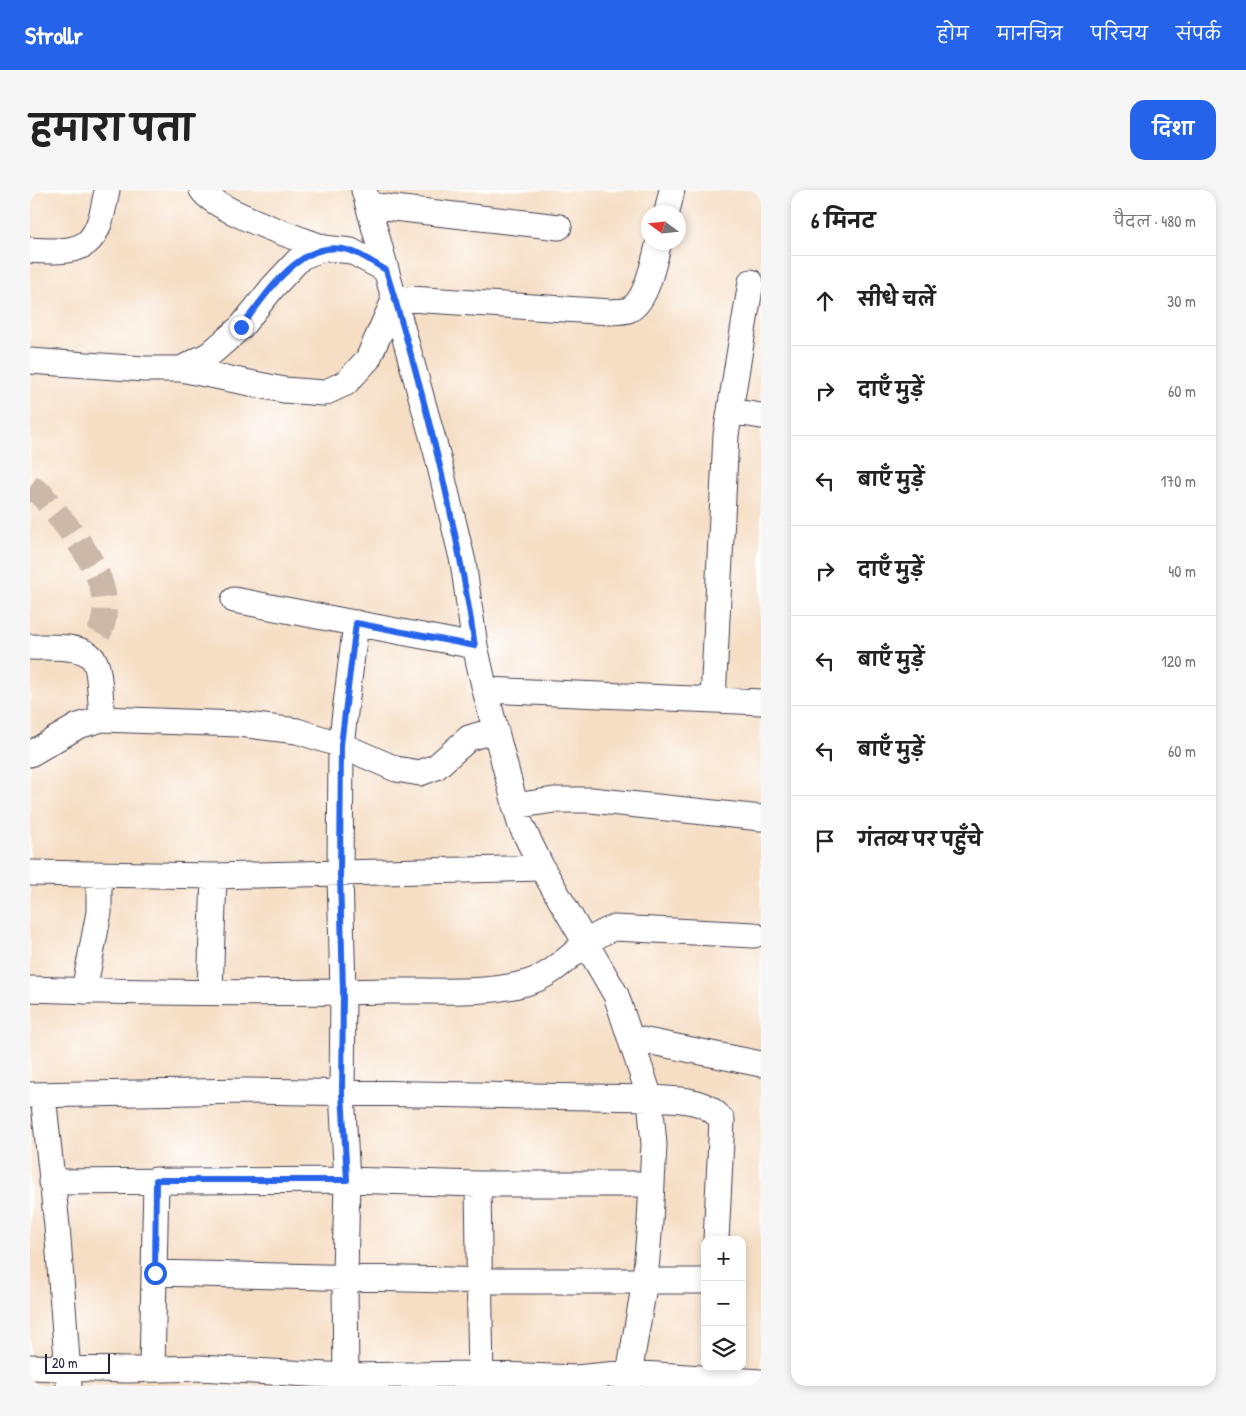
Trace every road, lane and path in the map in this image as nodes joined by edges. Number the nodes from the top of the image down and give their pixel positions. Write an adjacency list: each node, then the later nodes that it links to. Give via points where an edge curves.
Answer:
1 (107, 190): 8 (street, via 102,218 92,241 75,250)
2 (202, 190): 7 (street, via 244,216)
3 (672, 190): 5 (street)
4 (366, 198): 6 (street); 10 (street)
5 (668, 205)
6 (559, 228)
7 (324, 248): 10 (street, via 351,251); 14 (street, via 301,257 241,327 210,354)
8 (30, 250)
9 (657, 250): 12 (street, via 640,301 629,310 612,312)
10 (386, 270): 12 (street)
11 (751, 282): 15 (street)
12 (395, 298): 14 (street, via 368,359 346,383 324,393 284,390); 19 (street, via 462,562)
13 (30, 361): 14 (street)
14 (181, 369)
15 (730, 411): 16 (street); 22 (street, via 726,435)
16 (761, 416)
17 (234, 600): 18 (street)
18 (356, 623): 19 (street); 26 (street)
19 (475, 646): 21 (street)
20 (30, 647): 24 (street, via 74,648 96,662)
21 (485, 690): 22 (street); 25 (street)
22 (713, 700): 23 (street)
23 (761, 702)
24 (102, 720): 26 (street, via 239,724 297,731); 27 (street, via 78,726)
25 (495, 730): 26 (street, via 469,738 436,767 420,772 396,769); 28 (street)
26 (341, 745): 32 (street)
27 (30, 754)
28 (515, 806): 29 (street, via 554,800 591,800); 30 (street)
29 (761, 818)
30 (542, 868): 32 (street); 36 (street)
31 (30, 873): 33 (street)
32 (340, 874): 34 (street); 40 (street)
33 (99, 875): 34 (street); 38 (street, via 99,912)
34 (214, 876): 39 (street)
35 (754, 935): 36 (street, via 614,928)
36 (586, 941): 40 (street, via 563,963 526,983 493,989); 41 (street, via 616,994)
37 (30, 990): 38 (street)
38 (84, 991): 39 (street)
39 (210, 992): 40 (street)
40 (343, 992): 43 (street)
41 (632, 1038): 42 (street); 45 (street)
42 (761, 1064)
43 (342, 1093): 44 (street, via 246,1091); 45 (street); 47 (street)
44 (36, 1095): 48 (street)
45 (650, 1098): 50 (street, via 654,1145); 51 (street, via 698,1102 715,1111 722,1120)
46 (156, 1180): 47 (street); 48 (street); 52 (street)
47 (347, 1180): 49 (street); 53 (street)
48 (52, 1182): 59 (street)
49 (478, 1184): 50 (street); 54 (street)
50 (652, 1184): 55 (street)
51 (716, 1236)
52 (155, 1273): 53 (street); 58 (street)
53 (345, 1277): 54 (street); 63 (street)
54 (480, 1280): 55 (street); 62 (street)
55 (645, 1281): 56 (street); 61 (street)
56 (701, 1281)
57 (30, 1367): 59 (street)
58 (152, 1369): 59 (street); 63 (street, via 229,1369)
59 (69, 1377)
60 (706, 1377): 61 (street); 64 (street)
61 (628, 1379): 62 (street)
62 (481, 1380): 63 (street)
63 (346, 1381)
64 (761, 1382)

